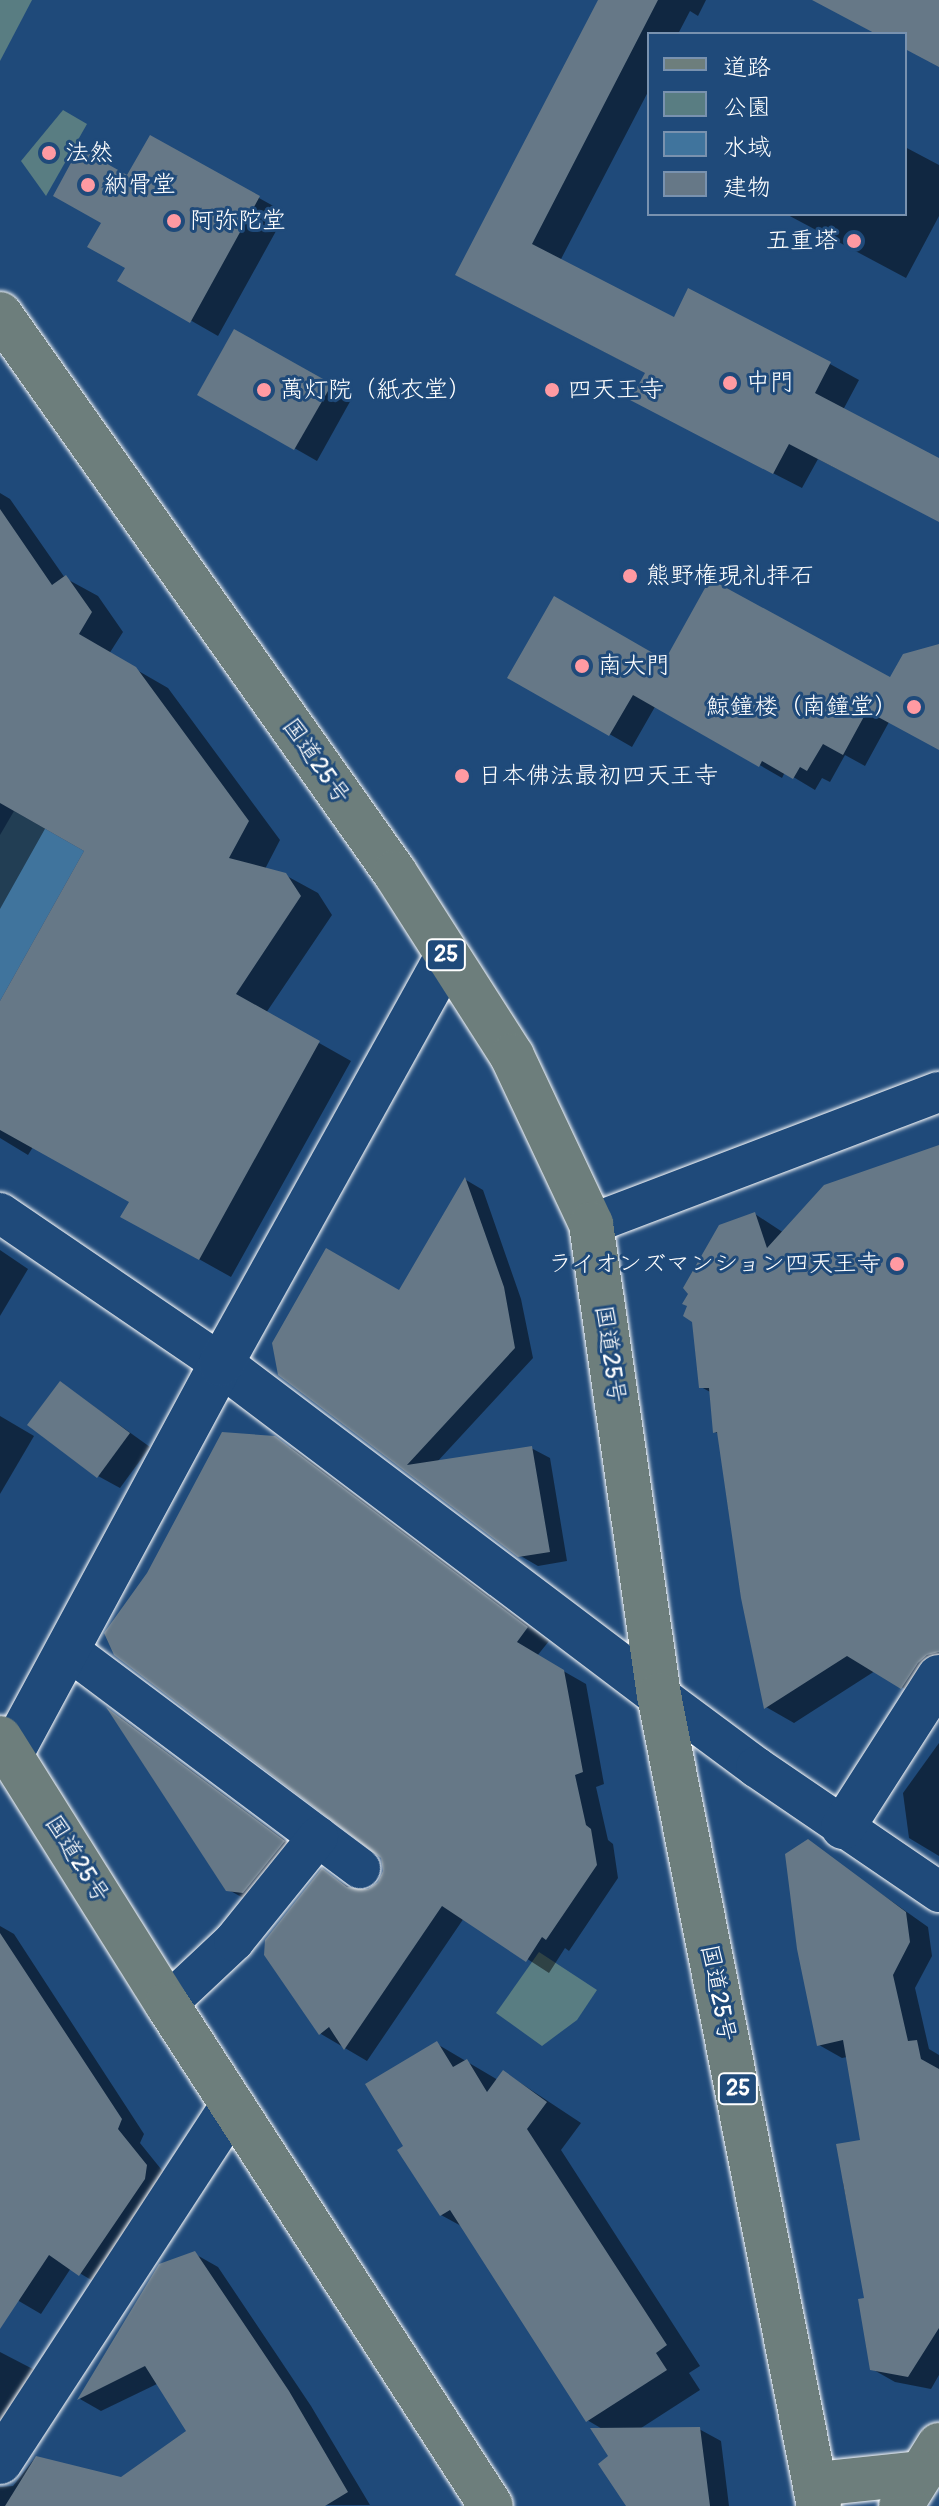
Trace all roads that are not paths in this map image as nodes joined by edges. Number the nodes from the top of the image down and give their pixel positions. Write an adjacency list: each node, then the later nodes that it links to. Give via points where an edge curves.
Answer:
1 (0, 314): 2 (highway, 国道25号 / 25, via 395,873)
2 (447, 957): 5 (highway, 国道25号 / 25, via 512,1056); 6 (street)
3 (939, 1092): 5 (street)
4 (0, 1213): 6 (street)
5 (591, 1224): 9 (highway, 国道25号 / 25)
6 (221, 1364): 7 (street); 9 (street)
7 (67, 1649): 10 (street); 12 (street)
8 (939, 1677): 11 (street)
9 (659, 1695): 11 (street); 19 (highway, 国道25号 / 25)
10 (4, 1756): 15 (highway, 国道25号)
11 (843, 1827): 14 (street)
12 (318, 1837): 13 (street); 15 (street, via 234,1941)
13 (360, 1868)
14 (939, 1892)
15 (167, 2004): 16 (highway, 国道25号)
16 (232, 2106): 17 (street); 20 (highway, 国道25号)
17 (0, 2462)
18 (920, 2475): 19 (highway)
19 (818, 2495)
20 (491, 2506)

